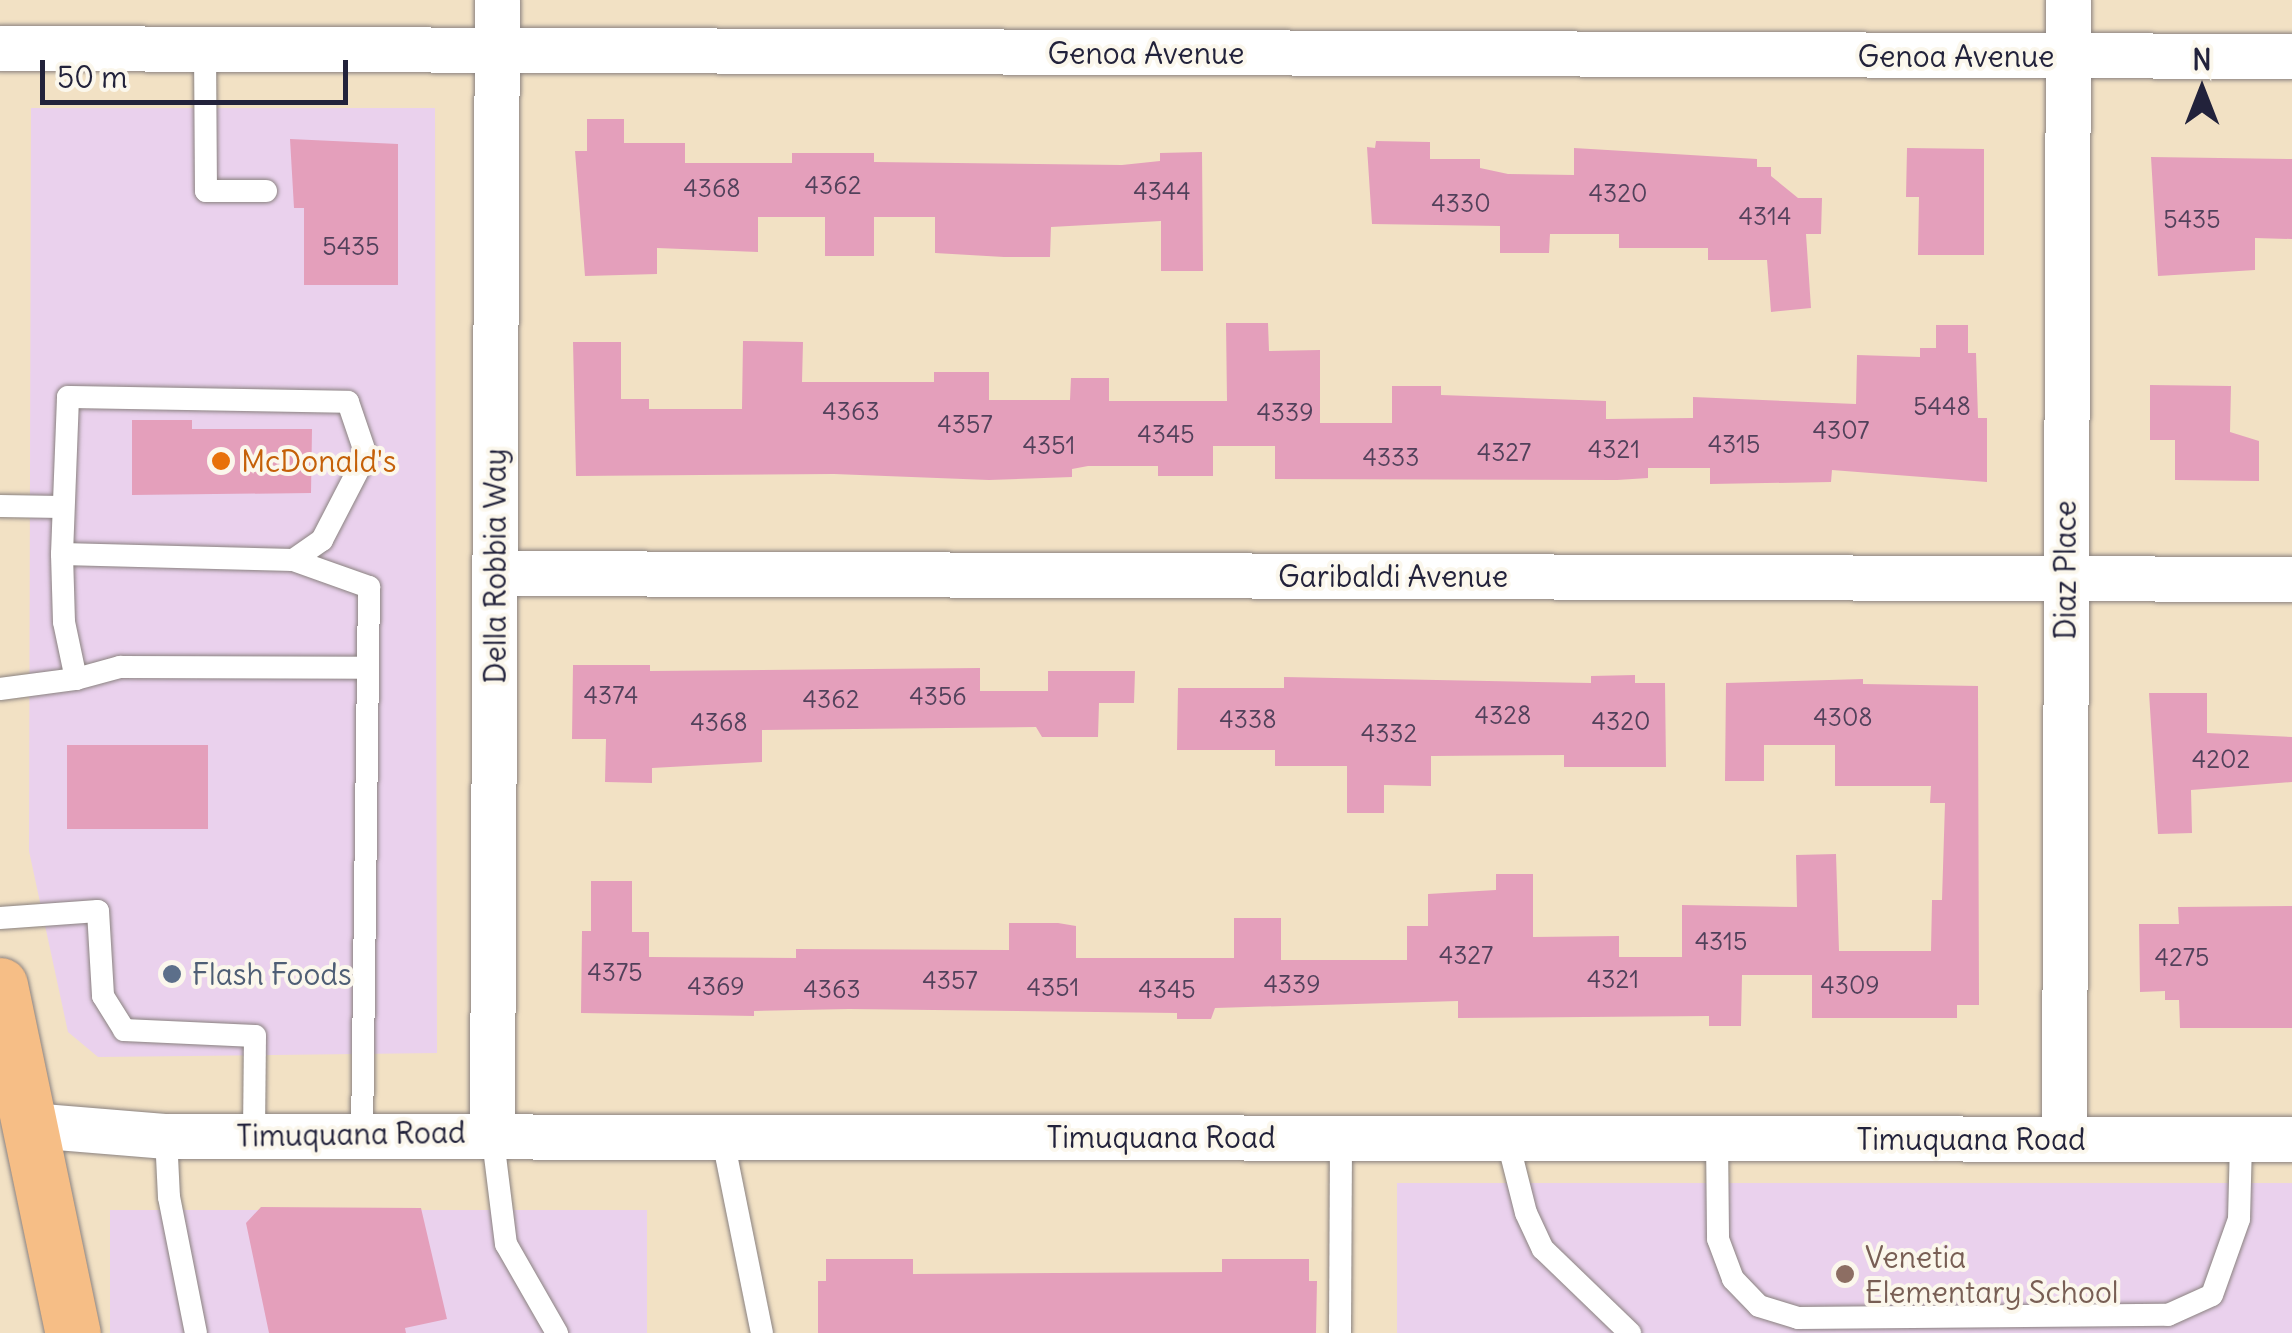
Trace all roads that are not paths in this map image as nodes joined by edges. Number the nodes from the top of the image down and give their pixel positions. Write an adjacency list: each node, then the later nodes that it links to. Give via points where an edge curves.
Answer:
1 (498, 0): 5 (street, Della Robbia Way)
2 (2068, 0): 6 (street, Diaz Place)
3 (0, 48): 4 (street, Genoa Avenue)
4 (205, 49): 5 (street, Genoa Avenue); 8 (lane, via 206,192)
5 (498, 52): 6 (street, Genoa Avenue); 13 (street, Della Robbia Way)
6 (2068, 56): 7 (street, Genoa Avenue); 14 (street, Diaz Place)
7 (2292, 56)
8 (266, 192)
9 (0, 506): 10 (lane)
10 (62, 507): 11 (lane); 12 (lane, via 68,397 348,402 366,455 322,540)
11 (62, 554): 12 (lane); 17 (lane, via 64,622)
12 (293, 560): 16 (lane, via 369,587)
13 (494, 573): 14 (street, Garibaldi Avenue); 22 (street, Della Robbia Way)
14 (2064, 579): 15 (street, Garibaldi Avenue); 30 (street, Diaz Place)
15 (2292, 580)
16 (368, 668): 17 (lane, via 120,667); 23 (lane)
17 (76, 680): 18 (lane)
18 (0, 689)
19 (0, 918): 26 (lane, via 98,911 103,996 124,1030 255,1036)
20 (0, 985): 21 (highway)
21 (30, 1126): 25 (street, Timuquana Road); 33 (highway)
22 (492, 1132): 23 (street, Timuquana Road); 24 (street, Timuquana Road); 35 (lane, via 506,1244)
23 (362, 1133): 26 (street, Timuquana Road)
24 (722, 1135): 27 (street, Timuquana Road); 36 (lane)
25 (166, 1136): 26 (street, Timuquana Road); 34 (lane, via 169,1197)
26 (254, 1136)
27 (1341, 1138): 28 (street, Timuquana Road); 37 (lane)
28 (1507, 1138): 29 (street, Timuquana Road); 38 (lane, via 1526,1213 1543,1249)
29 (1717, 1138): 30 (street, Timuquana Road); 31 (lane, via 1718,1239 1733,1279 1759,1306 1798,1318 2168,1315 2212,1295 2239,1218)
30 (2064, 1139): 31 (street, Timuquana Road)
31 (2242, 1140): 32 (street, Timuquana Road)
32 (2292, 1140)
33 (73, 1333)
34 (196, 1333)
35 (557, 1333)
36 (762, 1333)
37 (1340, 1333)
38 (1630, 1333)

